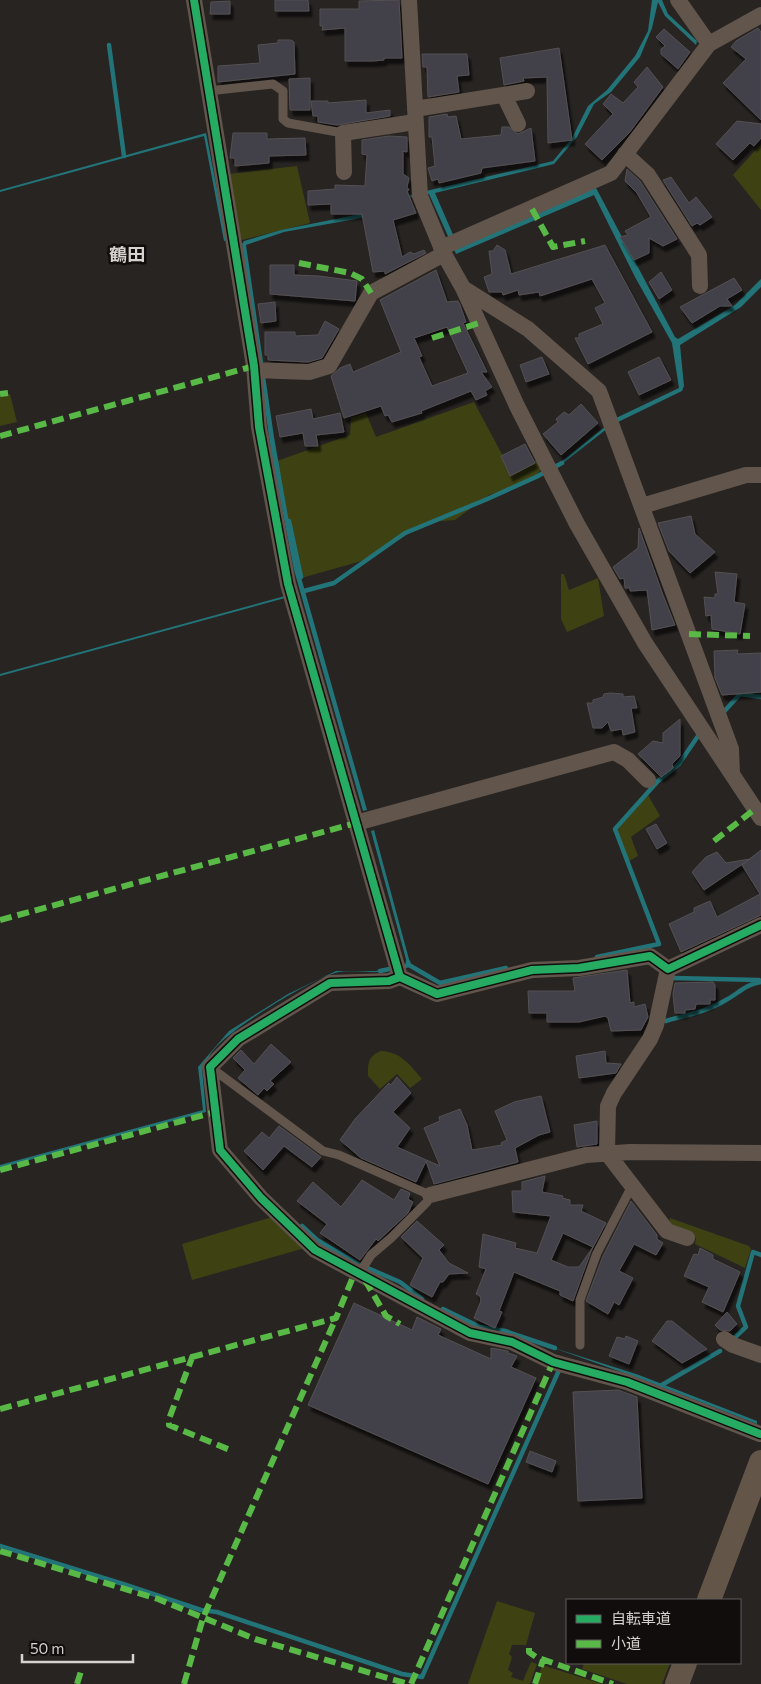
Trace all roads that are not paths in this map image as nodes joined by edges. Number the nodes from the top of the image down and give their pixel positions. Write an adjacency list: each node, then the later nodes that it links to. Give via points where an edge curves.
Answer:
1 (194, 0): 6 (street)
2 (409, 0): 9 (street)
3 (678, 0): 5 (street)
4 (761, 15): 5 (street)
5 (709, 44): 12 (street)
6 (208, 91): 11 (lane, via 273,84 283,92 284,118 288,123); 17 (street)
7 (527, 91): 8 (street)
8 (504, 94): 9 (street); 10 (street)
9 (415, 115): 11 (street); 14 (street, via 420,196)
10 (518, 124)
11 (344, 133): 13 (street)
12 (625, 154): 14 (street, via 611,172); 15 (street, via 648,175 699,255)
13 (344, 172)
14 (443, 251): 16 (street); 17 (street, via 371,293 329,366 309,372)
15 (700, 286)
16 (463, 288): 19 (street, via 528,329 599,391); 20 (street, via 517,406 577,524 645,643)
17 (254, 370): 23 (street, via 259,427 288,584)
18 (761, 475): 19 (street, via 746,475)
19 (642, 506): 20 (street, via 730,749)
20 (732, 775): 22 (street)
21 (648, 780): 23 (street, via 628,760 614,752)
22 (761, 818)
23 (356, 823): 26 (street)
24 (761, 925): 25 (street)
25 (668, 969): 26 (street, via 650,956 579,968 532,970 437,994); 28 (street, via 650,1039 608,1106)
26 (400, 977): 27 (street, via 389,981 330,983 238,1039)
27 (210, 1067): 31 (lane, via 323,1151); 33 (street, via 220,1150 261,1198 315,1250)
28 (607, 1153): 29 (street); 30 (street); 31 (street, via 586,1155)
29 (761, 1153)
30 (632, 1186): 32 (street, via 667,1231); 35 (lane, via 597,1253 580,1300)
31 (430, 1195): 33 (lane, via 427,1202 371,1254)
32 (687, 1238)
33 (359, 1274): 37 (street, via 470,1334 512,1342 552,1362 627,1382)
34 (724, 1339): 36 (street)
35 (580, 1345)
36 (761, 1355)
37 (760, 1434)
38 (761, 1462): 39 (street)
39 (709, 1599)
40 (685, 1664): 41 (street)
41 (677, 1684)

